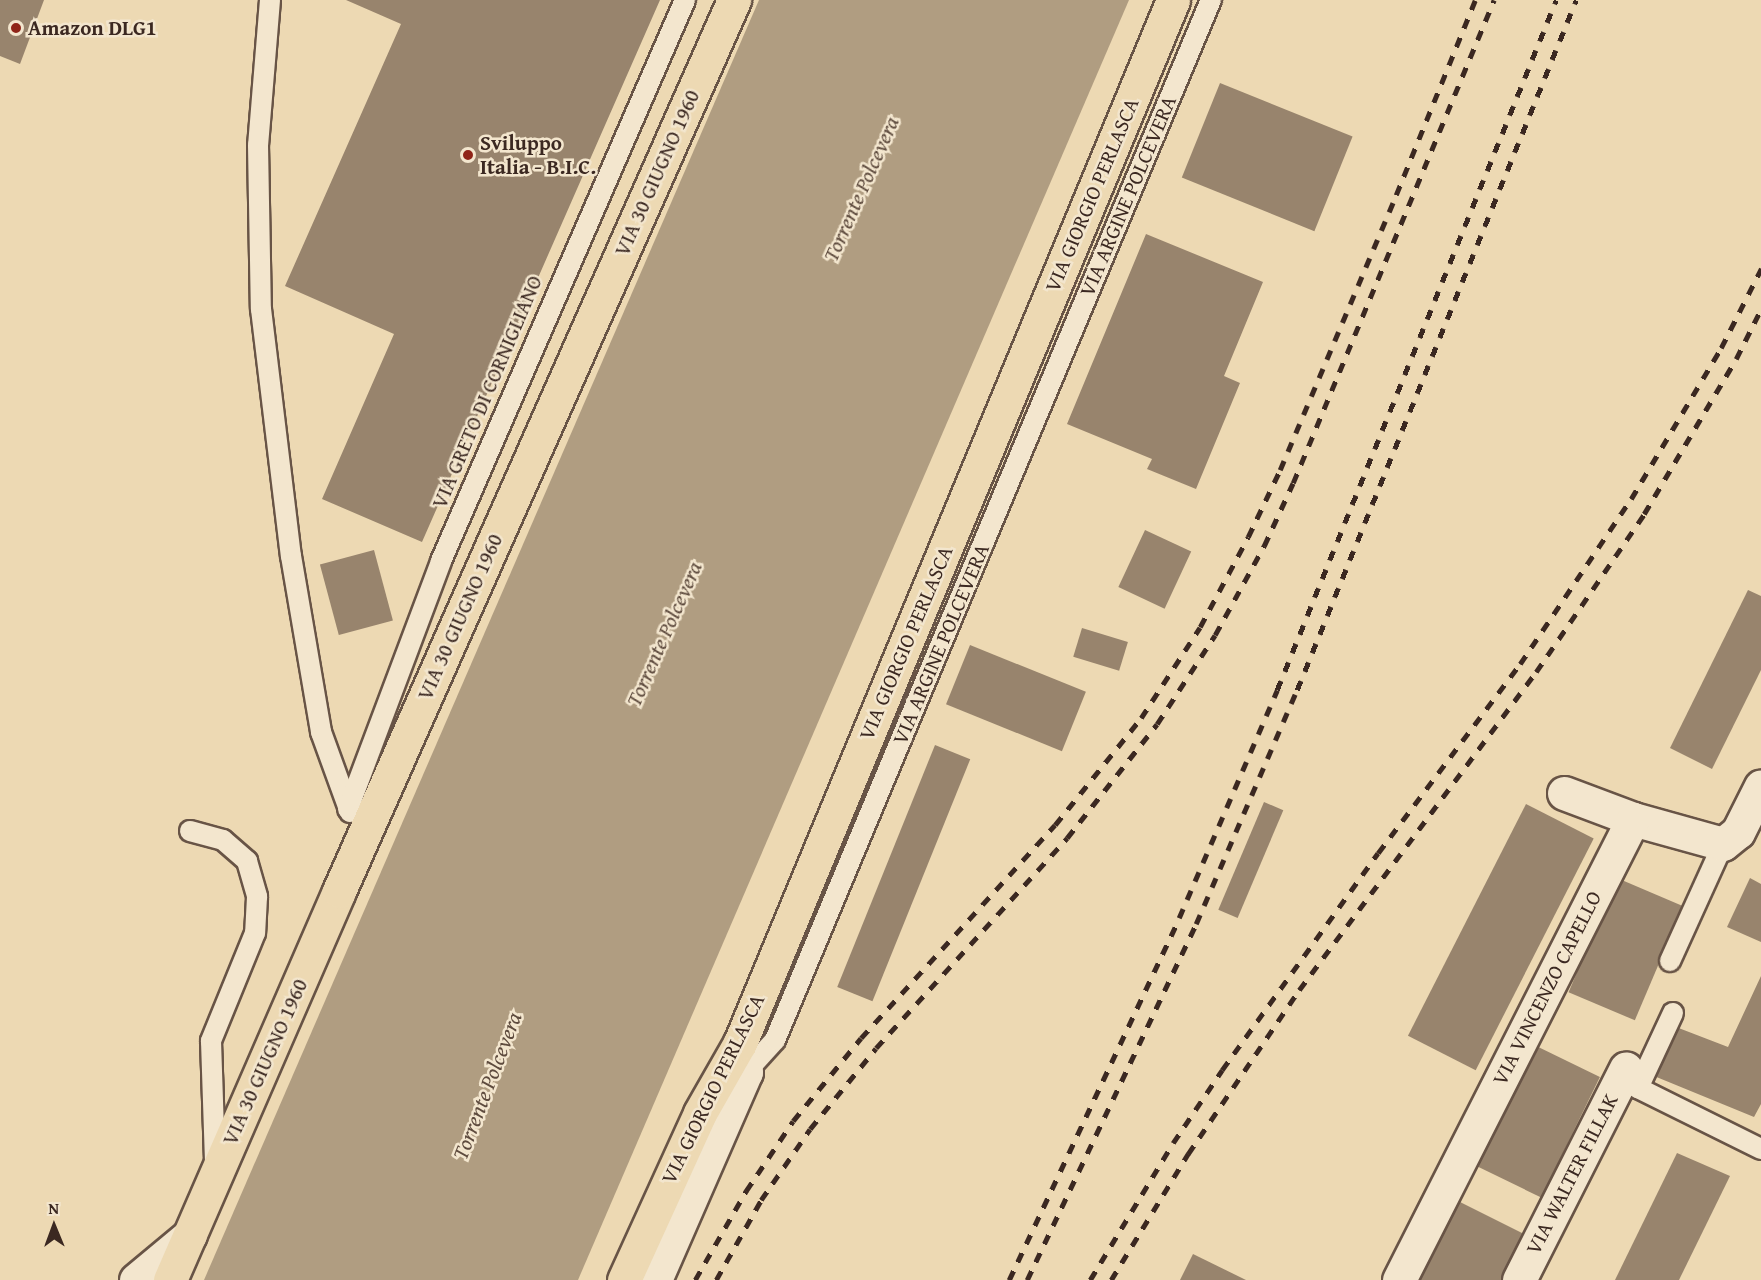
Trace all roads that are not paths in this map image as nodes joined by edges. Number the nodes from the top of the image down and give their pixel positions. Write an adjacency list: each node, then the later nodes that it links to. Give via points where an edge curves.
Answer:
1 (270, 0): 8 (lane, via 258,145 261,309 291,556 321,732)
2 (685, 0): 8 (lane, VIA GRETO DI CORNIGLIANO, via 441,561)
3 (734, 0): 12 (main road, VIA 30 GIUGNO 1960)
4 (1173, 0): 15 (main road, VIA GIORGIO PERLASCA)
5 (1211, 0): 15 (lane, VIA ARGINE POLCEVERA, via 775,1040)
6 (1761, 786): 11 (street)
7 (1564, 793): 9 (street)
8 (348, 809): 12 (lane)
9 (1633, 819): 11 (street); 24 (street, VIA VINCENZO CAPELLO)
10 (190, 831): 18 (lane, via 223,840 247,861 257,897 255,933 211,1041)
11 (1741, 840): 13 (lane)
12 (361, 842): 18 (main road, VIA 30 GIUGNO 1960)
13 (1670, 962)
14 (1673, 1012): 17 (lane, via 1638,1088)
15 (743, 1058): 22 (main road, VIA GIORGIO PERLASCA, via 700,1113); 23 (street, VIA ARGINE POLCEVERA)
16 (1626, 1068): 25 (street, VIA WALTER FILLAK)
17 (1761, 1149)
18 (216, 1174): 19 (main road, VIA 30 GIUGNO 1960)
19 (190, 1235): 20 (street, VIA 30 GIUGNO 1960); 21 (main road, VIA 30 GIUGNO 1960)
20 (136, 1280)
21 (170, 1280)
22 (624, 1280)
23 (655, 1280)
24 (1399, 1280)
25 (1519, 1280)

